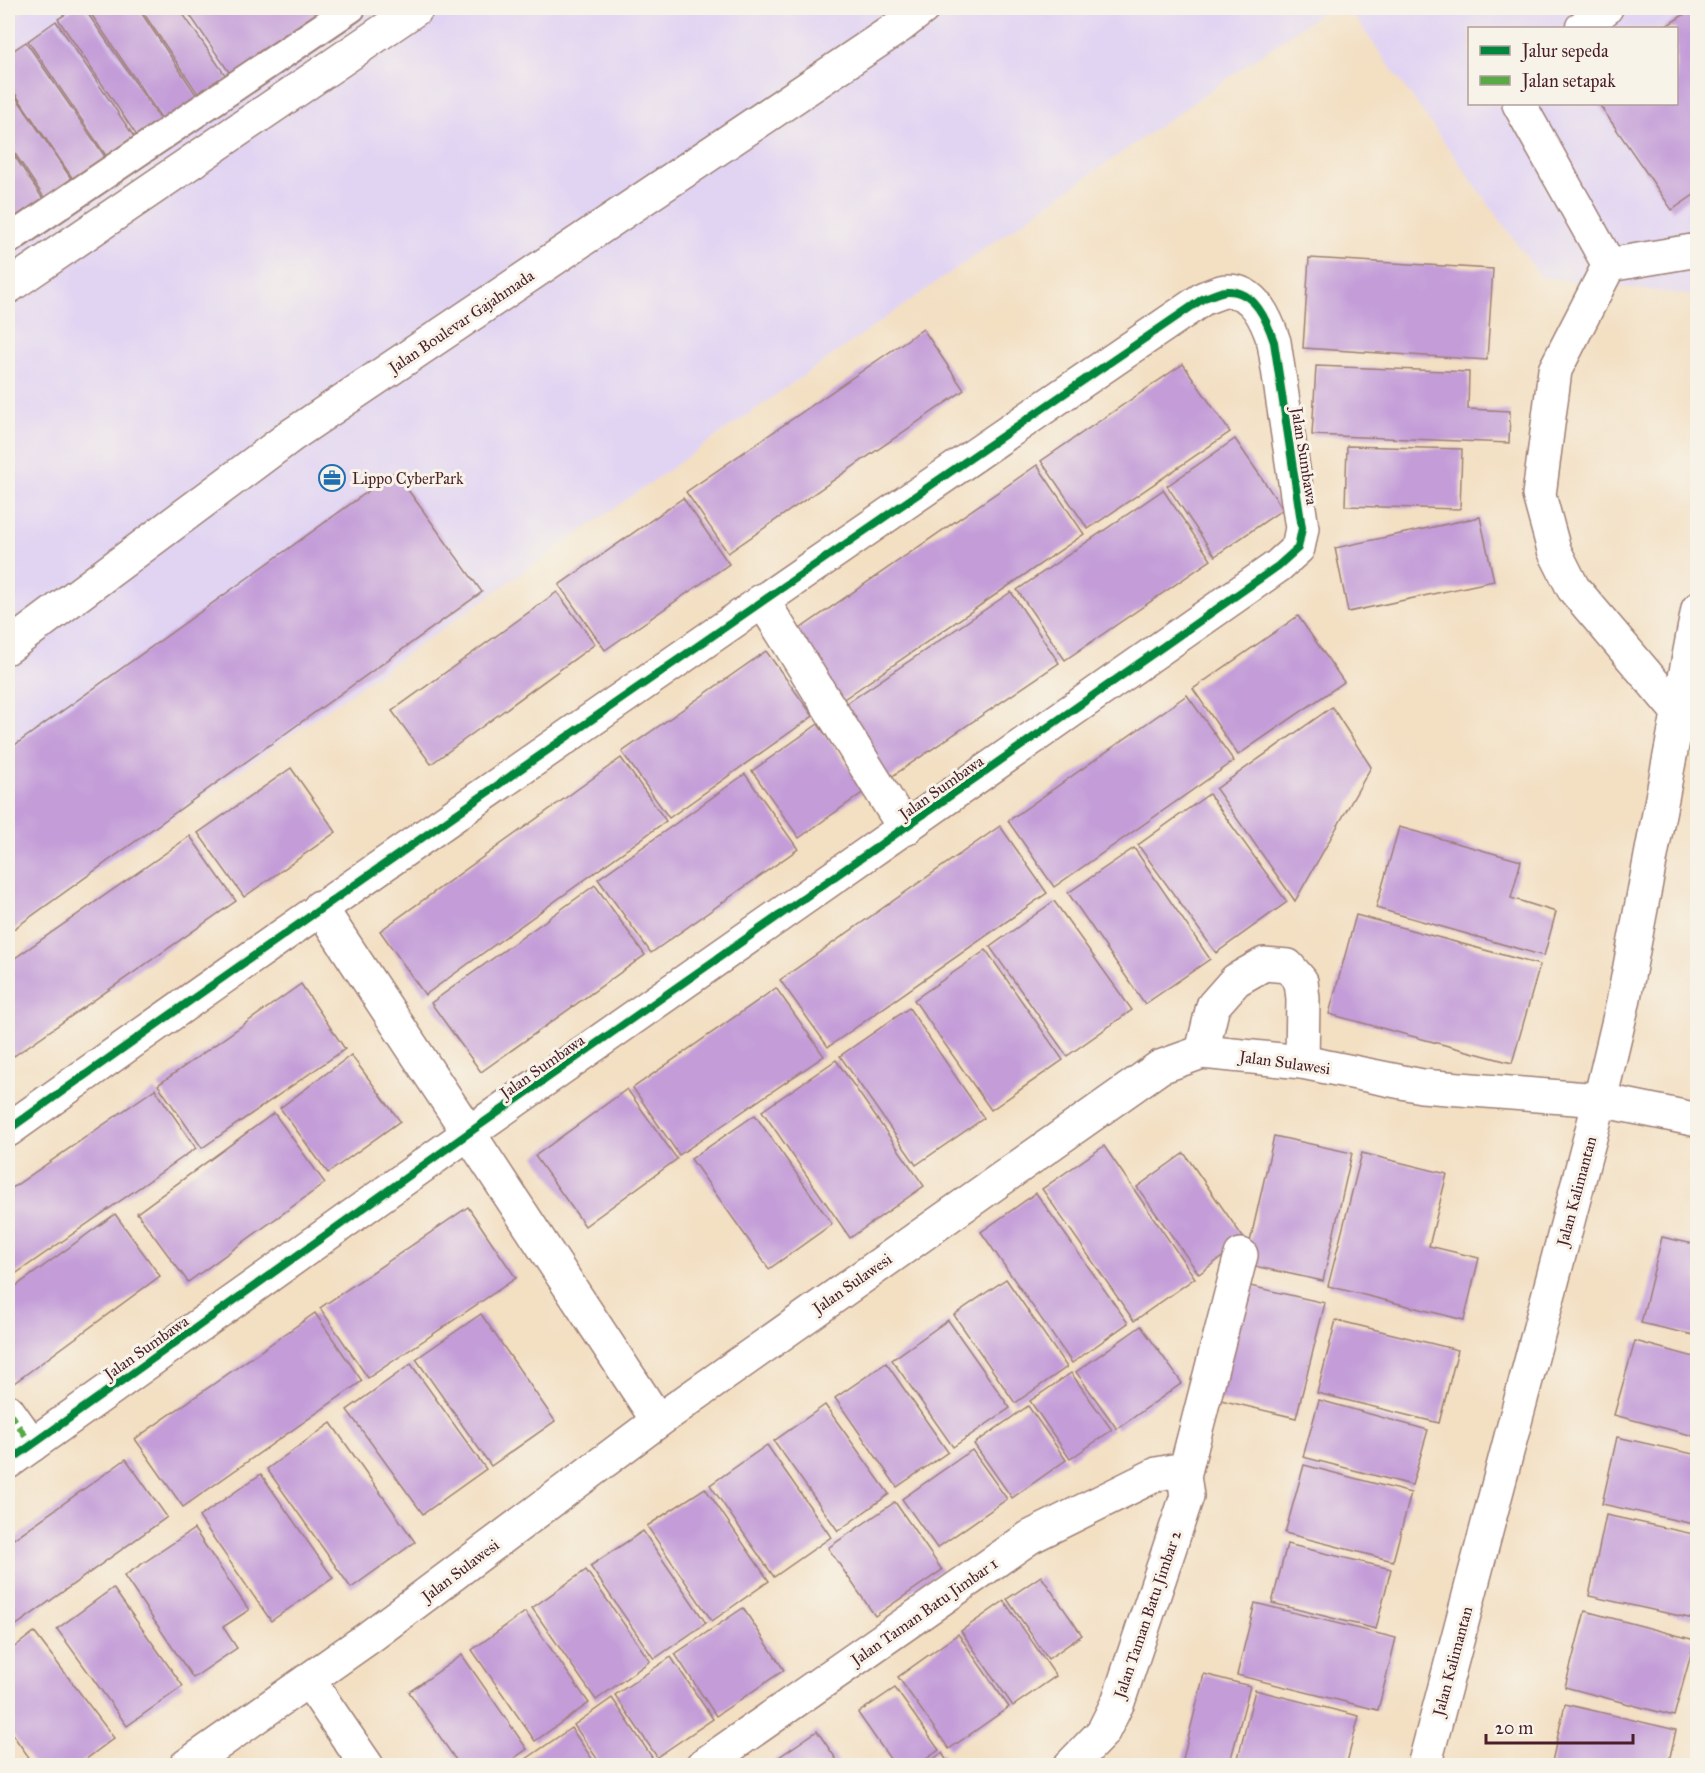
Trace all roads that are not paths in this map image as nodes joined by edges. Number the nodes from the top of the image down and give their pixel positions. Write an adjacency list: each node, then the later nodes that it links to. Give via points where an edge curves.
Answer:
1 (351, 8): 7 (lane)
2 (417, 8): 10 (street)
3 (923, 8): 13 (street, Jalan Boulevar Gajahmada, via 292,435)
4 (1606, 8): 5 (street)
5 (1583, 27)
6 (1520, 105): 9 (street)
7 (8, 240)
8 (1698, 249): 9 (street)
9 (1609, 265): 14 (street, via 1555,370 1539,495 1554,550 1573,588)
10 (8, 287)
11 (762, 600): 16 (street); 16 (street, Jalan Sumbawa, via 1204,298 1229,291 1247,297 1264,314 1274,342 1302,528 1298,548 1278,566); 17 (street, Jalan Sumbawa)
12 (1695, 621): 14 (street, via 1677,655); 15 (street, Jalan Kalimantan)
13 (8, 647)
14 (1643, 670): 15 (street)
15 (1679, 713): 20 (street, Jalan Kalimantan, via 1623,1003)
16 (905, 829): 23 (street, Jalan Sumbawa)
17 (320, 907): 22 (street, Jalan Sumbawa); 23 (street)
18 (1202, 1052): 19 (street, Jalan Sulawesi); 19 (street, via 1213,1006 1236,980 1264,964 1288,966 1301,981); 26 (street, Jalan Sulawesi, via 1160,1067 1136,1083)
19 (1302, 1062): 20 (street, Jalan Sulawesi, via 1422,1086)
20 (1600, 1100): 21 (street, Jalan Sulawesi); 34 (street, Jalan Kalimantan)
21 (1698, 1120)
22 (8, 1130)
23 (470, 1132): 26 (street); 27 (street, Jalan Sumbawa)
24 (1241, 1255): 28 (street, Jalan Taman Batu Jimbar 2)
25 (8, 1410): 27 (street)
26 (658, 1421): 29 (street, Jalan Sulawesi)
27 (20, 1453)
28 (1170, 1475): 32 (street, Jalan Taman Batu Jimbar 1, via 1030,1537); 33 (street, Jalan Taman Batu Jimbar 2, via 1187,1496 1118,1702 1103,1732)
29 (309, 1681): 30 (street, Jalan Sulawesi); 31 (street)
30 (186, 1766)
31 (367, 1766)
32 (702, 1766)
33 (1070, 1766)
34 (1424, 1766)

